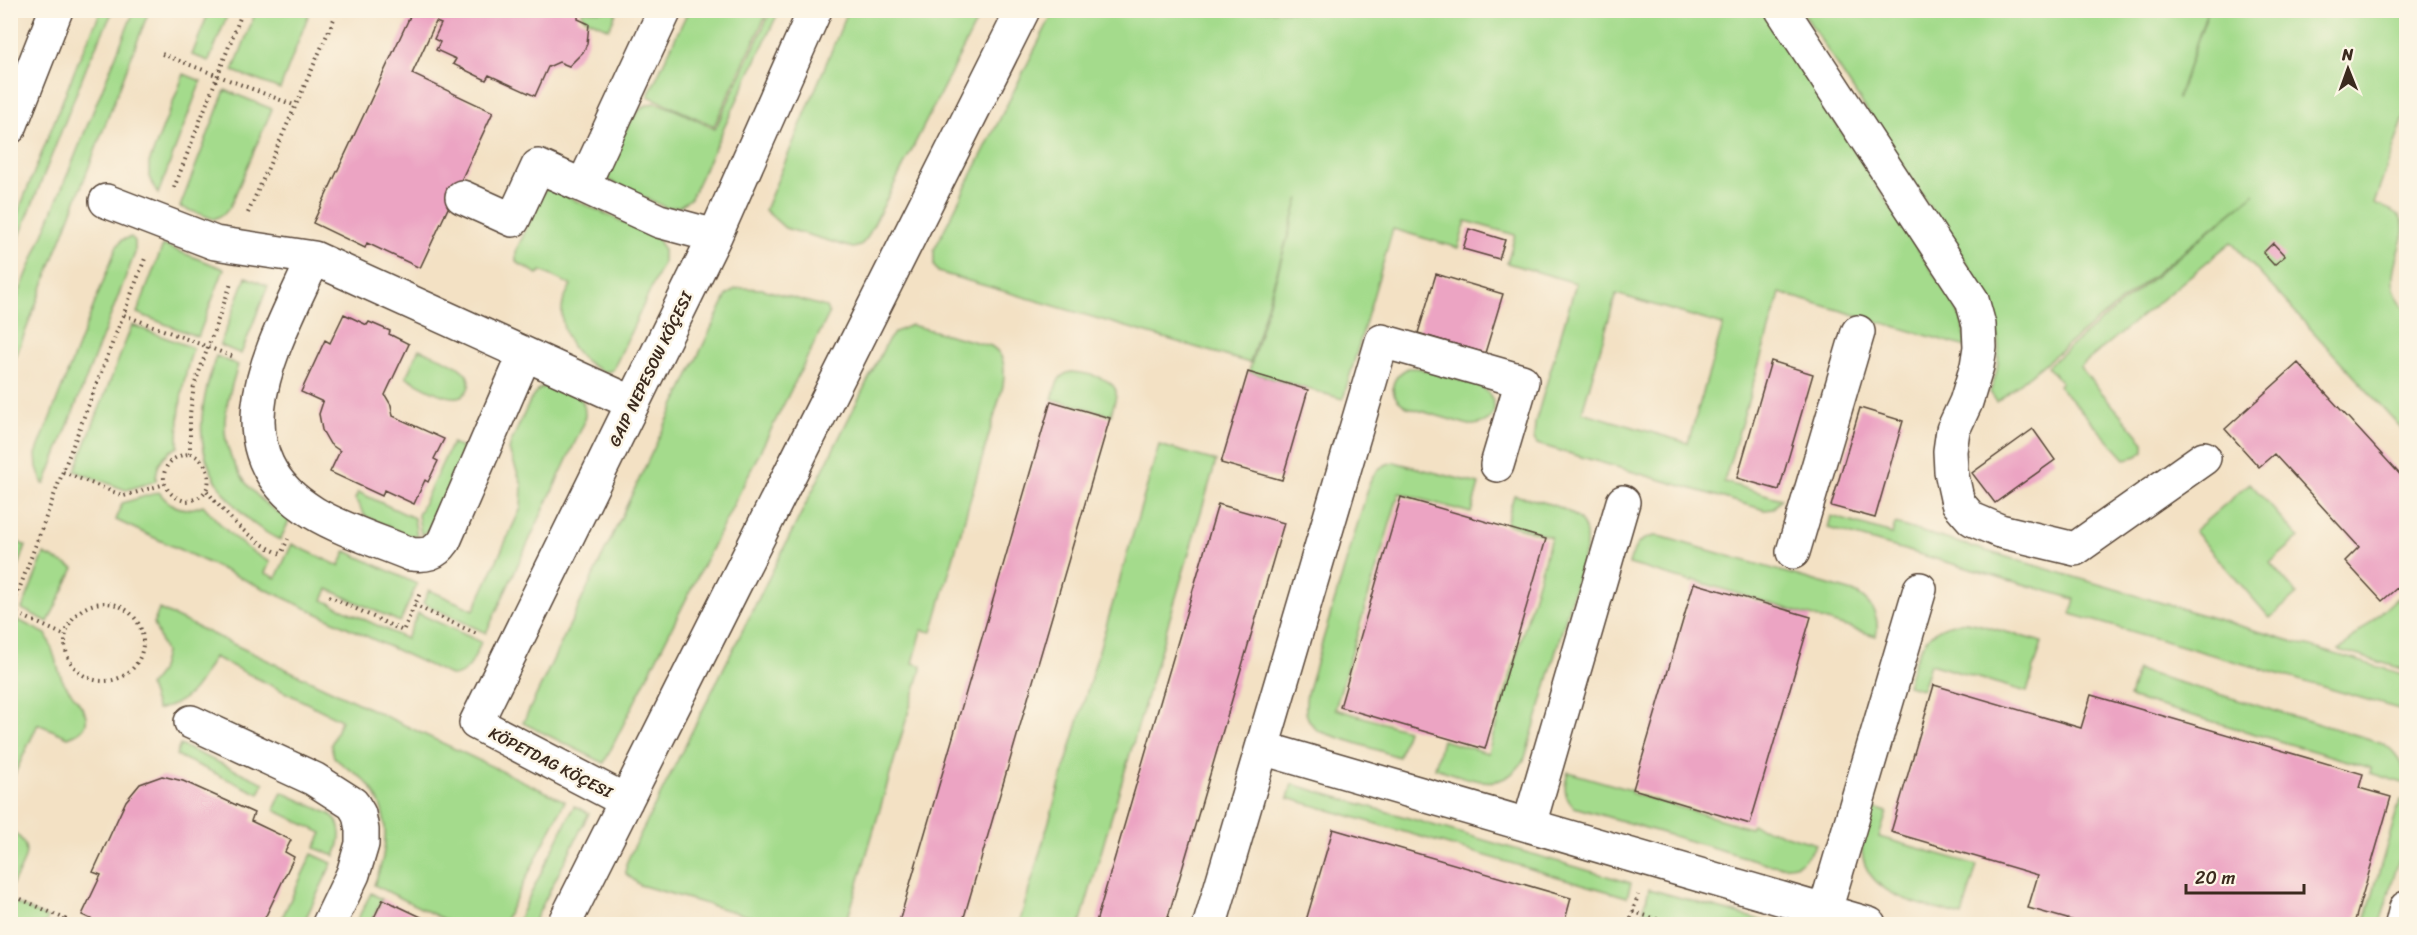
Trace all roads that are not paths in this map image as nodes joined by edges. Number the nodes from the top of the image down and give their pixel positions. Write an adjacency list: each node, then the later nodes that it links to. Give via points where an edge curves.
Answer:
1 (56, 10): 6 (street)
2 (665, 10): 7 (street)
3 (815, 10): 10 (street, GAIP NEPESOW KÖÇESI)
4 (1023, 10): 23 (street)
5 (1782, 10): 15 (street, via 1972,300 1979,325 1979,356 1953,430 1950,451 1959,503 1972,519 2001,531 2075,549)
6 (10, 127)
7 (583, 186): 8 (street, via 538,166 513,220); 10 (street, via 659,221)
8 (462, 197)
9 (105, 201): 11 (street, via 215,243)
10 (715, 236): 14 (street, GAIP NEPESOW KÖÇESI)
11 (314, 258): 13 (street); 13 (street, via 265,369 257,430 260,449 274,476 293,498 316,514 410,554 432,554 444,541)
12 (1858, 332): 18 (street)
13 (525, 354): 14 (street)
14 (633, 404): 21 (street, GAIP NEPESOW KÖÇESI)
15 (2204, 458)
16 (1497, 465): 22 (street, via 1522,381 1382,341)
17 (1623, 502): 24 (street)
18 (1793, 552)
19 (1920, 589): 26 (street)
20 (191, 722): 27 (street, via 314,779 352,804 359,814 362,844 353,874)
21 (476, 723): 23 (street, KÖPETDAG KÖÇESI)
22 (1262, 748): 24 (street); 29 (street)
23 (626, 801): 28 (street)
24 (1528, 825): 26 (street)
25 (2406, 908): 31 (street)
26 (1823, 918): 30 (street)
27 (329, 924)
28 (564, 924)
29 (1210, 924)
30 (1869, 924)
31 (2402, 924)

